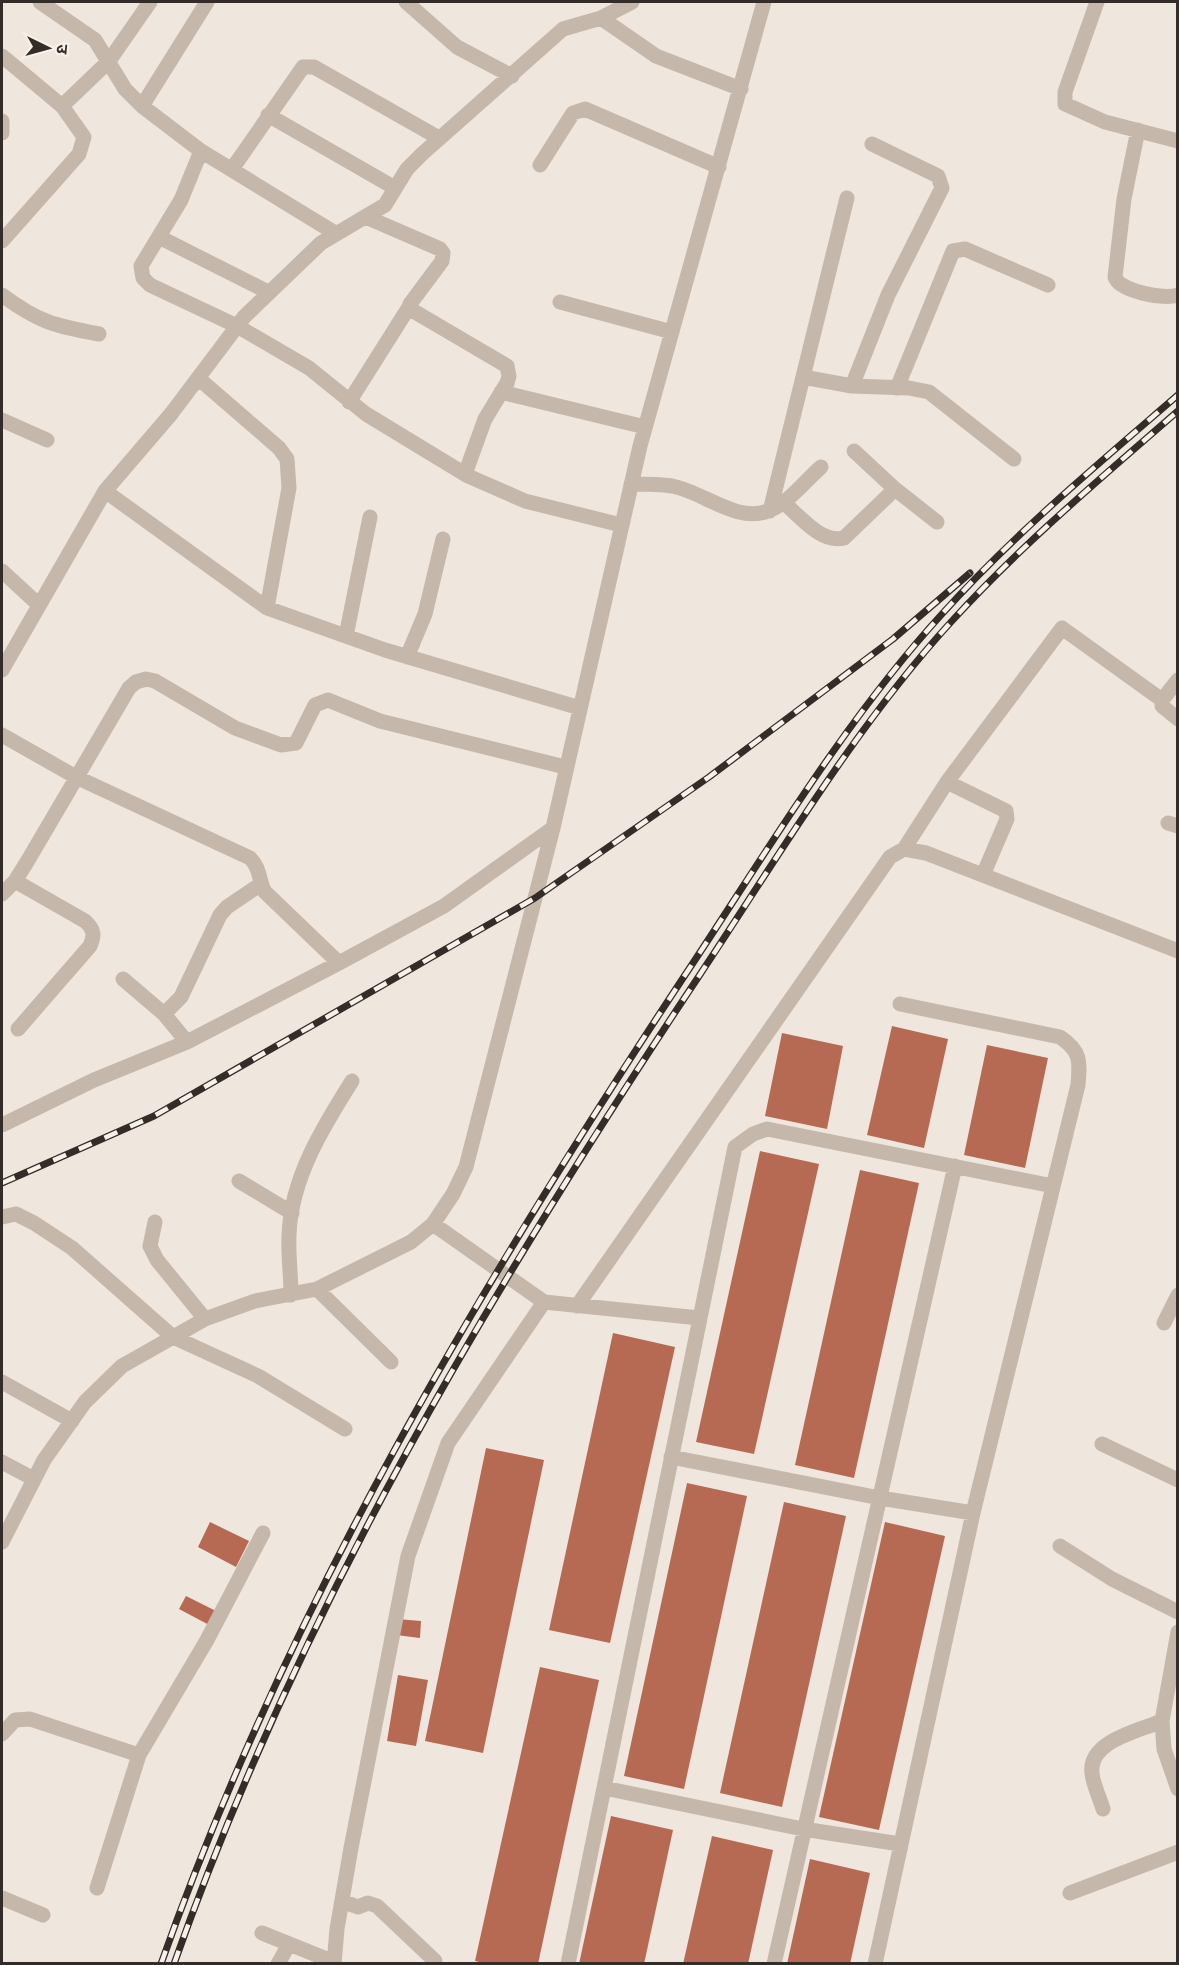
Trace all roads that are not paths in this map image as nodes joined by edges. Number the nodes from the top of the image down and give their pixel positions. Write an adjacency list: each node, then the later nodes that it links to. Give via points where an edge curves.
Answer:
1 (40, 2): 10 (street, via 83,29)
2 (150, 2): 10 (street)
3 (207, 2): 14 (street)
4 (632, 2): 8 (street)
5 (764, 2): 12 (street)
6 (1097, 2): 17 (street, via 1063,99 1069,107 1093,118)
7 (415, 4): 11 (street, via 457,47)
8 (602, 18): 11 (street, via 563,29); 12 (street, via 656,56)
9 (2, 56): 13 (street)
10 (108, 61): 13 (street); 14 (street)
11 (512, 76): 19 (street)
12 (741, 89): 24 (street)
13 (62, 106): 31 (street, via 84,137 79,154)
14 (142, 106): 22 (street)
15 (268, 115): 19 (street, via 299,70 309,66); 25 (street); 26 (street)
16 (2, 121): 18 (street)
17 (1138, 130): 20 (street); 35 (street, via 1124,199 1115,277 1124,288 1168,297)
18 (2, 134)
19 (439, 138): 26 (street)
20 (1178, 141)
21 (872, 144): 43 (street, via 938,176 942,188 888,295)
22 (201, 151): 25 (street); 30 (street, via 181,200)
23 (540, 165): 24 (street, via 573,113 585,109)
24 (719, 167): 39 (street)
25 (231, 169): 29 (street)
26 (395, 188): 28 (street, via 385,205)
27 (847, 198): 41 (street)
28 (366, 217): 29 (street); 37 (street, via 436,246 443,253 442,261)
29 (334, 233): 33 (street)
30 (159, 237): 33 (street); 38 (street, via 141,266 142,279)
31 (2, 241)
32 (1048, 285): 44 (street, via 965,249 953,251)
33 (268, 292): 38 (street)
34 (2, 295): 40 (street, via 52,326)
35 (1178, 295)
36 (560, 302): 39 (street)
37 (409, 307): 45 (street, via 507,366 509,376); 46 (street)
38 (237, 326): 42 (street); 46 (street, via 309,368)
39 (672, 332): 48 (street)
40 (99, 334)
41 (803, 377): 43 (street); 57 (street)
42 (198, 378): 56 (street); 64 (street, via 287,459 289,488)
43 (852, 386): 44 (street)
44 (897, 388): 51 (street, via 929,392)
45 (501, 392): 48 (street); 53 (street, via 484,419)
46 (349, 402): 53 (street)
47 (2, 420): 49 (street)
48 (645, 428): 54 (street)
49 (47, 440)
50 (854, 451): 55 (street)
51 (1014, 459)
52 (821, 466): 57 (street)
53 (465, 474): 60 (street, via 525,501)
54 (631, 484): 57 (street, via 683,489 738,513 755,515); 60 (street)
55 (895, 489): 57 (street, via 844,538 835,541); 59 (street)
56 (105, 491): 63 (street); 64 (street)
57 (776, 507)
58 (370, 517): 65 (street)
59 (937, 522)
60 (621, 525): 71 (street)
61 (443, 539): 67 (street, via 425,614)
62 (2, 571): 63 (street)
63 (39, 605): 66 (street)
64 (267, 608): 65 (street)
65 (346, 636): 67 (street)
66 (7, 649): 68 (street)
67 (407, 657): 71 (street)
68 (2, 670)
69 (1178, 680): 70 (street)
70 (1162, 700): 72 (street, via 1162,706); 76 (street, via 1062,628)
71 (580, 708): 74 (street)
72 (1178, 718)
73 (2, 735): 75 (street)
74 (565, 767): 75 (street, via 380,721 328,700 315,705 296,743 281,745 235,729 146,679 129,688); 77 (street)
75 (76, 777): 80 (street); 81 (street, via 240,853 256,864)
76 (947, 782): 78 (street); 79 (street, via 1006,811)
77 (553, 828): 84 (street, via 444,906); 98 (street, via 466,1167)
78 (904, 849): 79 (street, via 926,853); 103 (street, via 890,857)
79 (983, 875): 83 (street)
80 (15, 881): 82 (street); 88 (street, via 85,921 92,928 93,937 90,946)
81 (261, 884): 84 (street); 87 (street, via 220,915 181,997)
82 (2, 894)
83 (1178, 951)
84 (339, 963): 89 (street)
85 (123, 979): 87 (street)
86 (900, 1004): 94 (street, via 1060,1037 1073,1046 1080,1064 1078,1085)
87 (164, 1014): 89 (street)
88 (18, 1029)
89 (187, 1042): 91 (street, via 94,1080)
90 (352, 1081): 95 (street, via 308,1158)
91 (2, 1125)
92 (955, 1166): 94 (street); 105 (street, via 767,1129 753,1134 735,1147); 117 (street)
93 (239, 1181): 95 (street)
94 (1053, 1186): 118 (street)
95 (292, 1214): 100 (street)
96 (2, 1217): 107 (street, via 24,1216 55,1236)
97 (155, 1222): 104 (street, via 150,1246)
98 (433, 1224): 99 (street, via 411,1242); 102 (street)
99 (317, 1289): 100 (street); 108 (street)
100 (291, 1295): 104 (street, via 255,1301)
101 (1178, 1295): 106 (street)
102 (544, 1302): 103 (street); 136 (street, via 448,1443 408,1556)
103 (577, 1306): 105 (street)
104 (205, 1318): 107 (street)
105 (699, 1318): 113 (street)
106 (1164, 1323)
107 (173, 1337): 110 (street, via 122,1366 85,1402); 111 (street, via 258,1376)
108 (391, 1362)
109 (2, 1382): 110 (street)
110 (72, 1421): 115 (street)
111 (345, 1429)
112 (1102, 1444): 116 (street)
113 (670, 1457): 117 (street); 127 (street)
114 (2, 1462): 115 (street)
115 (34, 1479): 120 (street)
116 (1178, 1480)
117 (880, 1498): 118 (street); 130 (street)
118 (973, 1513): 131 (street)
119 (263, 1533): 126 (street, via 207,1640)
120 (2, 1542)
121 (1060, 1546): 122 (street, via 1112,1579)
122 (1178, 1612)
123 (1178, 1632): 124 (street)
124 (1162, 1721): 128 (street, via 1164,1749); 129 (street, via 1095,1753 1092,1774)
125 (2, 1734): 126 (street, via 15,1720 30,1719)
126 (139, 1755): 133 (street)
127 (604, 1788): 130 (street); 143 (street)
128 (1178, 1789)
129 (1103, 1809)
130 (804, 1829): 131 (street); 144 (street)
131 (900, 1844): 145 (street)
132 (1178, 1852): 134 (street)
133 (97, 1888)
134 (1070, 1893)
135 (2, 1898): 137 (street)
136 (342, 1901): 140 (street, via 358,1907 373,1903); 141 (street)
137 (43, 1915)
138 (262, 1933): 139 (street)
139 (289, 1944): 141 (street); 142 (street)
140 (435, 1960)
141 (334, 1963)
142 (278, 1964)
143 (568, 1964)
144 (774, 1964)
145 (875, 1964)

